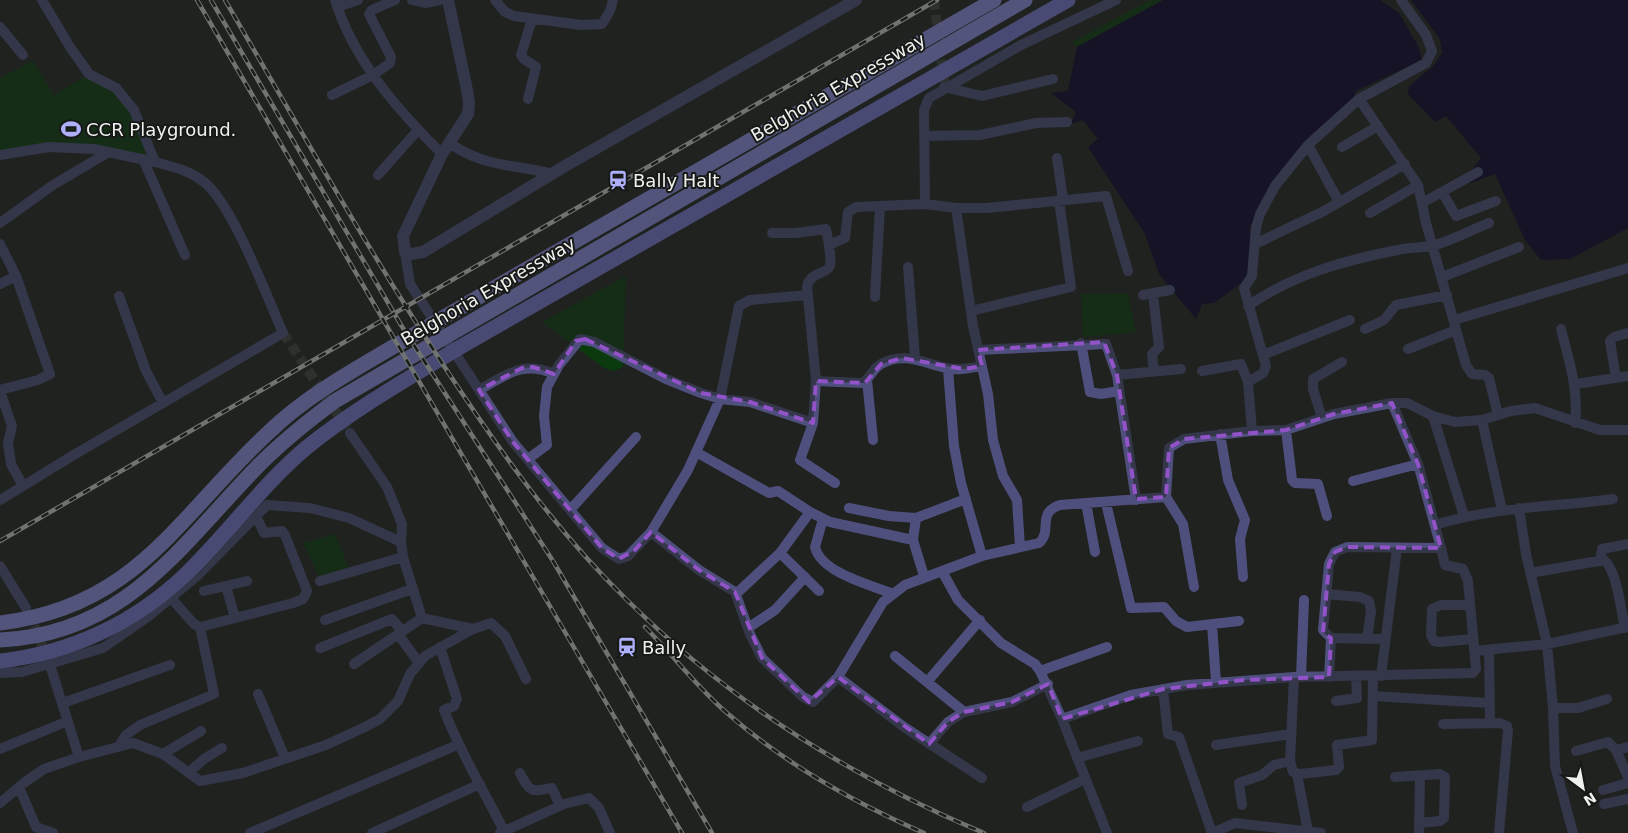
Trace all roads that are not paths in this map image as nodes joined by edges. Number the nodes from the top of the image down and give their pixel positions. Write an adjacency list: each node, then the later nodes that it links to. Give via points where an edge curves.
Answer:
1 (42, 0): 37 (street, via 89,74 116,88 134,110)
2 (358, 0): 15 (street)
3 (394, 0): 19 (street, via 369,14 391,57 390,63)
4 (412, 0): 5 (street, via 425,3)
5 (440, 0)
6 (448, 0): 29 (street, via 469,102 468,114)
7 (613, 0): 16 (street, via 602,24 580,25)
8 (856, 0): 40 (street)
9 (994, 0): 179 (highway, Belghoria Expressway, via 357,368 296,408 268,432 159,548 119,580 76,604)
10 (1025, 0): 190 (highway, Belghoria Expressway, via 336,402 285,440 169,563 128,596 86,620 47,634)
11 (1068, 0): 198 (main road, via 381,395 306,448 188,573 132,615 93,637 60,650)
12 (1116, 0): 21 (street)
13 (1401, 0): 24 (street, via 1431,45 1429,58)
14 (498, 1): 16 (street, via 505,12)
15 (336, 3): 19 (street, via 345,26)
16 (532, 18): 23 (street, via 521,55 536,67)
17 (0, 27): 18 (street)
18 (24, 56)
19 (373, 75): 22 (street); 27 (street, via 395,106)
20 (1054, 79): 21 (street, via 982,96)
21 (944, 85): 28 (street, via 926,103)
22 (332, 96)
23 (528, 99)
24 (1359, 99): 26 (street); 30 (street)
25 (1066, 122): 28 (street, via 1036,124 980,135)
26 (1378, 126): 31 (street); 38 (street)
27 (418, 130): 33 (street); 41 (street)
28 (924, 136): 48 (street)
29 (450, 143): 33 (street); 40 (street, via 468,156 484,162)
30 (1308, 145): 46 (street); 56 (street, via 1280,180 1260,214)
31 (1342, 147)
32 (109, 152): 34 (street, via 48,147); 36 (street); 52 (street, via 53,185)
33 (442, 154): 60 (street, via 403,236)
34 (0, 155)
35 (1057, 158): 44 (street)
36 (143, 159): 37 (street); 61 (street)
37 (155, 162): 103 (street, via 185,170 217,195 283,333)
38 (1405, 164): 42 (street); 46 (street)
39 (1478, 172): 43 (street)
40 (553, 174): 60 (street, via 423,252)
41 (378, 175)
42 (1418, 185): 47 (street); 51 (street)
43 (1442, 192): 45 (street, via 1456,216); 47 (street)
44 (1061, 200): 50 (street); 64 (street, via 1106,196); 74 (street, via 1071,287)
45 (1496, 201)
46 (1339, 202): 56 (street)
47 (1422, 203): 58 (street)
48 (925, 204): 49 (street); 50 (street)
49 (880, 206): 57 (street, via 851,209 845,238); 72 (street)
50 (956, 208): 74 (street)
51 (1370, 213)
52 (0, 223)
53 (1489, 223): 58 (street)
54 (772, 233): 57 (street, via 826,229)
55 (0, 244): 65 (street)
56 (1255, 244): 73 (street, via 1252,276 1244,288)
57 (829, 245): 71 (street, via 830,266 808,282)
58 (1432, 246): 66 (street); 73 (street, via 1358,258 1286,283)
59 (1519, 247): 66 (street)
60 (405, 252): 100 (street, via 410,284)
61 (184, 255)
62 (908, 267): 84 (street)
63 (1627, 270): 76 (street)
64 (1128, 271)
65 (16, 276): 67 (street); 99 (street, via 50,374)
66 (1442, 277): 69 (street)
67 (0, 284)
68 (1170, 290): 89 (street, via 1148,294 1159,347 1152,354)
69 (1447, 295): 76 (street); 78 (street, via 1396,305 1384,320)
70 (119, 296): 103 (street, via 146,371)
71 (808, 296): 96 (street); 102 (street, via 750,300 740,306)
72 (875, 297)
73 (1248, 306): 83 (street)
74 (970, 311): 82 (street)
75 (1350, 320): 83 (street)
76 (1455, 325): 81 (street); 105 (street, via 1469,370 1472,374 1489,378)
77 (1561, 329): 98 (street)
78 (1365, 330)
79 (1628, 333): 94 (street, via 1610,341)
80 (1081, 343): 82 (street); 92 (street, via 1106,344); 101 (street, via 1090,392)
81 (1408, 349)
82 (978, 350): 86 (street)
83 (1264, 355): 97 (street, via 1266,370)
84 (915, 358): 87 (street); 95 (street, via 881,364)
85 (1342, 362): 107 (street, via 1313,379)
86 (982, 366): 87 (street); 146 (street, via 993,440 1003,476 1017,500)
87 (948, 368): 125 (street, via 954,446)
88 (1181, 369): 89 (street)
89 (1154, 371): 92 (street)
90 (1202, 371): 97 (street, via 1242,364)
91 (554, 374): 100 (street, via 533,367 522,368); 102 (street, via 576,341 585,339 666,379); 119 (street, via 545,398 546,445)
92 (1117, 375): 101 (street)
93 (1628, 376): 94 (street)
94 (1616, 378): 98 (street)
95 (867, 380): 96 (street, via 852,383); 117 (street)
96 (816, 381): 109 (street)
97 (1248, 382): 113 (street)
98 (1576, 384): 110 (street)
99 (0, 390): 123 (street, via 12,426 8,443 11,464)
100 (479, 390): 119 (street)
101 (1119, 391): 128 (street)
102 (720, 399): 109 (street, via 750,402); 118 (street)
103 (164, 403): 123 (street)
104 (1392, 403): 106 (street, via 1407,403); 107 (street); 120 (street)
105 (1498, 415): 108 (street); 110 (street, via 1535,408)
106 (1433, 416): 108 (street, via 1455,422); 138 (street)
107 (1322, 418): 111 (street)
108 (1482, 420): 134 (street)
109 (813, 423): 122 (street, via 800,460)
110 (1575, 423): 112 (street, via 1600,430)
111 (1286, 430): 113 (street); 137 (street, via 1292,480 1295,483 1318,484)
112 (1628, 430)
113 (1252, 431): 115 (street)
114 (350, 433): 144 (street, via 387,486 402,524)
115 (1220, 434): 124 (street, via 1184,439 1169,448); 159 (street, via 1228,480 1245,520 1240,539)
116 (636, 437): 133 (street)
117 (873, 440)
118 (696, 452): 135 (street, via 770,493 781,492); 142 (street)
119 (528, 459): 133 (street)
120 (1418, 464): 121 (street); 141 (street)
121 (1353, 481)
122 (836, 483)
123 (24, 486): 127 (street)
124 (1166, 497): 128 (street); 163 (street, via 1183,524)
125 (966, 499): 139 (street); 151 (street)
126 (1613, 499): 132 (street)
127 (0, 500)
128 (1136, 500): 129 (street)
129 (1106, 503): 130 (street); 180 (street, via 1131,607 1164,607 1176,621 1187,627)
130 (1086, 504): 146 (street, via 1060,505 1050,509 1042,541); 149 (street)
131 (849, 508): 139 (street)
132 (1519, 508): 134 (street); 156 (street)
133 (570, 510): 142 (street, via 602,548 619,559 628,556)
134 (1502, 510): 138 (street)
135 (810, 512): 140 (street); 150 (street)
136 (256, 516): 144 (street, via 267,504 310,508 349,518); 170 (street); 174 (street, via 266,534 282,531 285,534 307,591 293,603)
137 (1327, 516)
138 (1464, 516): 141 (street)
139 (916, 518): 143 (street)
140 (823, 519): 143 (street); 168 (street, via 814,547 822,560 834,570)
141 (1435, 525): 148 (street)
142 (651, 532): 167 (street, via 693,566)
143 (913, 540): 157 (street)
144 (401, 542): 152 (street)
145 (1628, 544): 153 (street, via 1602,549)
146 (1020, 547): 151 (street)
147 (1397, 548): 148 (street); 169 (street, via 1339,549 1329,564); 188 (street)
148 (1440, 548): 172 (street, via 1445,565 1463,570 1466,575)
149 (1096, 552)
150 (780, 553): 158 (street); 167 (street)
151 (982, 556): 155 (street)
152 (403, 557): 161 (street); 164 (street)
153 (1600, 561): 156 (street); 182 (street, via 1604,560 1611,568)
154 (0, 566): 173 (street)
155 (942, 572): 157 (street); 177 (street, via 958,600)
156 (1530, 573): 191 (street)
157 (924, 576): 168 (street)
158 (805, 577): 166 (street); 184 (street, via 775,610)
159 (1243, 578)
160 (247, 580): 162 (street)
161 (320, 581)
162 (226, 586): 165 (street); 174 (street)
163 (1194, 587)
164 (412, 590): 175 (street); 176 (street)
165 (204, 591)
166 (819, 591)
167 (736, 594): 184 (street)
168 (893, 594): 207 (street, via 870,621)
169 (1326, 594): 186 (street, via 1323,630); 187 (street, via 1369,601 1371,611)
170 (171, 598): 181 (street); 200 (street, via 103,648)
171 (1304, 600): 208 (street)
172 (1469, 605): 189 (street); 189 (street, via 1441,605 1432,609 1431,635 1434,641 1439,642)
173 (26, 608)
174 (236, 618): 181 (street)
175 (422, 618): 183 (street); 185 (street)
176 (325, 620)
177 (980, 620): 203 (street, via 1001,643 1035,664); 211 (street)
178 (1239, 621): 180 (street)
179 (0, 623)
180 (1212, 624): 212 (street)
181 (200, 627): 233 (street, via 214,694 132,729)
182 (1626, 627): 191 (street)
183 (473, 628): 192 (street); 210 (street, via 491,623 505,636)
184 (748, 628): 207 (street, via 762,658 809,702 818,698)
185 (400, 633): 194 (street, via 392,619); 199 (street); 201 (street)
186 (1331, 638): 187 (street); 209 (street)
187 (1367, 639): 188 (street)
188 (1384, 639): 206 (street)
189 (1473, 639): 196 (street)
190 (0, 640)
191 (1547, 644): 195 (street); 221 (street)
192 (440, 647): 199 (street); 230 (street, via 457,699 454,706 444,710)
193 (1107, 647): 203 (street)
194 (320, 648)
195 (1489, 650): 196 (street); 220 (street)
196 (1474, 651): 206 (street, via 1476,669 1473,673)
197 (895, 656): 211 (street)
198 (0, 661)
199 (419, 663): 241 (street, via 398,700 380,718 326,745)
200 (50, 664): 204 (street, via 22,672); 219 (street)
201 (354, 664)
202 (170, 665): 219 (street)
203 (1040, 671): 213 (street)
204 (0, 673)
205 (1356, 676): 206 (street); 209 (street); 218 (street, via 1357,698)
206 (1377, 676): 216 (street)
207 (838, 677): 231 (street)
208 (1297, 677): 209 (street); 212 (street); 228 (street)
209 (1329, 677)
210 (526, 679)
211 (927, 682): 222 (street)
212 (1216, 682): 214 (street)
213 (1048, 684): 222 (street, via 1012,702); 223 (street)
214 (1163, 689): 223 (street, via 1131,695); 270 (street, via 1168,734 1179,737)
215 (258, 694): 241 (street)
216 (1373, 696): 220 (street); 246 (street, via 1372,740 1337,745 1339,767 1336,770)
217 (1607, 699): 221 (street, via 1578,708)
218 (1336, 701)
219 (63, 703): 224 (street)
220 (1489, 703): 225 (street)
221 (1553, 708): 273 (street, via 1555,766)
222 (964, 712): 231 (street, via 948,722)
223 (1062, 719): 242 (street)
224 (68, 721): 236 (street); 240 (street)
225 (1490, 723): 226 (street); 272 (street, via 1504,723 1508,730)
226 (1443, 724)
227 (201, 731): 239 (street)
228 (1291, 734): 232 (street); 243 (street)
229 (1138, 741): 242 (street)
230 (457, 744): 253 (street); 266 (street)
231 (928, 744): 250 (street)
232 (1216, 745)
233 (119, 746): 239 (street, via 133,744); 240 (street)
234 (1628, 747): 237 (street)
235 (222, 748): 244 (street)
236 (0, 749)
237 (1616, 750): 238 (street, via 1612,744 1603,742); 249 (street)
238 (1576, 751)
239 (164, 754): 244 (street)
240 (79, 757): 254 (street, via 44,769)
241 (285, 758): 244 (street, via 243,773 200,781)
242 (1077, 758): 251 (street)
243 (1290, 761): 246 (street, via 1292,770); 259 (street, via 1274,765 1262,775 1239,783)
244 (189, 772)
245 (520, 773): 260 (street, via 533,791 552,788)
246 (1297, 774): 264 (street)
247 (1420, 776): 248 (street); 262 (street); 262 (street, via 1443,775 1446,785 1444,818)
248 (1395, 777)
249 (1628, 777)
250 (982, 778)
251 (1085, 779): 261 (street); 269 (street)
252 (1628, 783): 255 (street)
253 (480, 784): 263 (street); 267 (street)
254 (19, 787): 257 (street); 265 (street, via 36,827)
255 (1603, 790)
256 (1628, 799): 258 (street)
257 (0, 803)
258 (1604, 804)
259 (1242, 805)
260 (560, 806): 263 (street); 268 (street, via 589,798 599,808)
261 (1027, 807)
262 (1419, 828)
263 (502, 832)
264 (1308, 832): 270 (street, via 1235,823); 271 (street)
265 (52, 833)
266 (250, 833)
267 (372, 833)
268 (610, 833)
269 (1107, 833)
270 (1212, 833)
271 (1321, 833)
272 (1499, 833)
273 (1573, 833)

